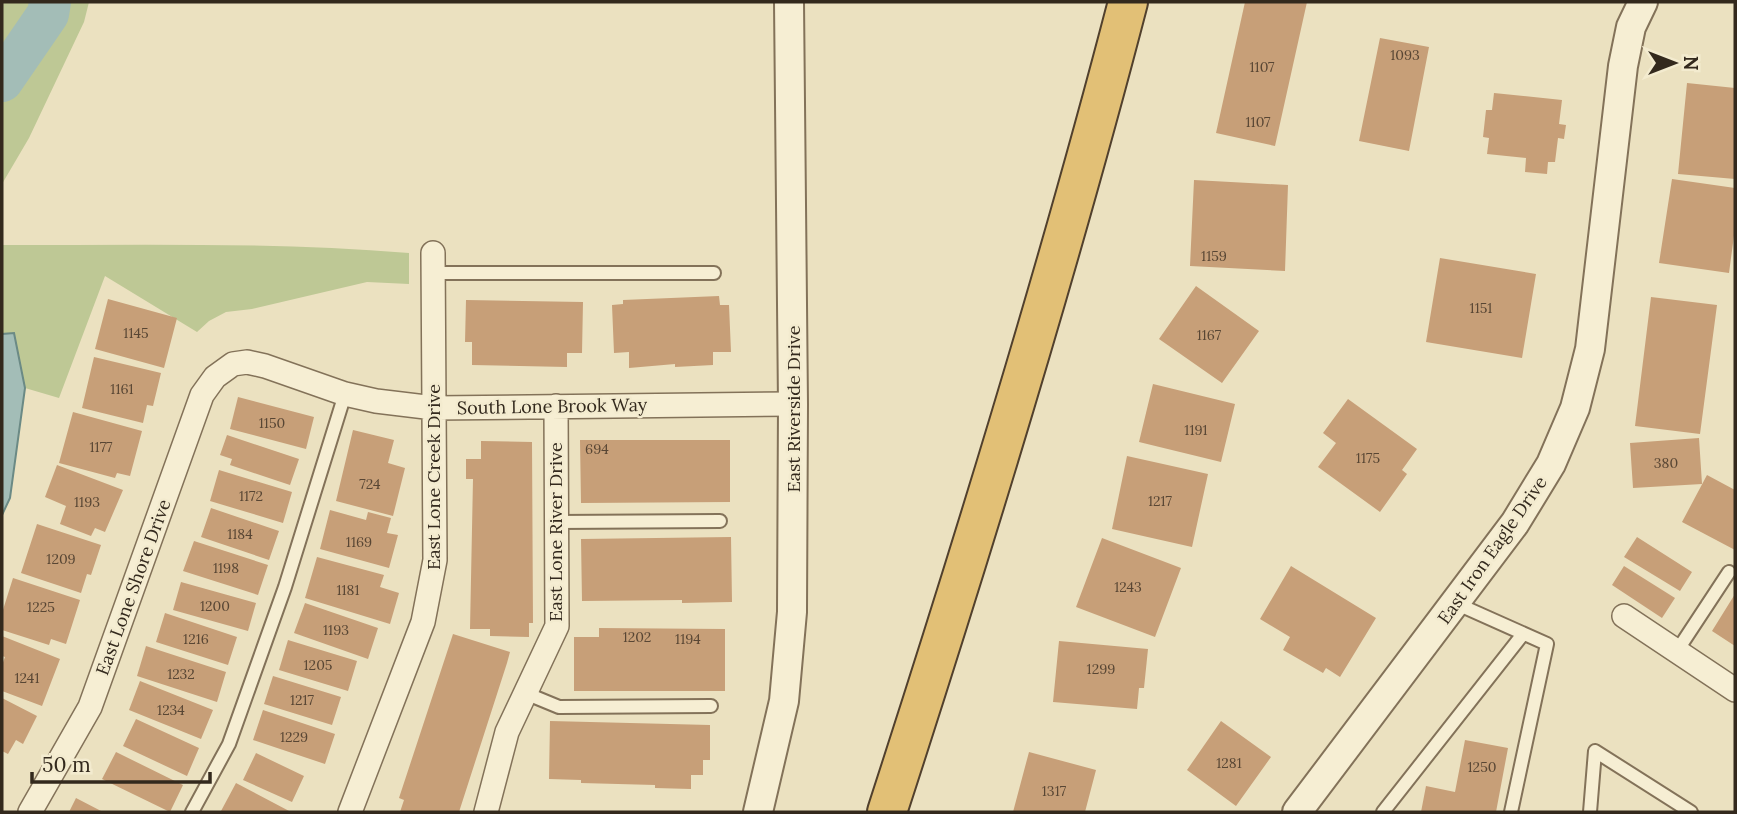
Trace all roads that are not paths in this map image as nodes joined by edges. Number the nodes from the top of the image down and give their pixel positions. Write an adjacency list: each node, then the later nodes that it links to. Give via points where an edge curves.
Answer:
1 (789, 2): 8 (street, East Riverside Drive)
2 (1128, 2): 26 (highway, via 994,477)
3 (1643, 2): 14 (street, East Iron Eagle Drive, via 1631,27 1623,66 1595,317 1575,408 1535,493)
4 (433, 263): 5 (lane); 10 (street, East Lone Creek Drive)
5 (713, 273)
6 (233, 364): 7 (street, South Lone Brook Way, via 265,366); 21 (street, East Lone Shore Drive, via 215,377 202,395 90,707)
7 (345, 394): 10 (street, South Lone Brook Way); 22 (lane, via 285,587 229,744)
8 (793, 404): 9 (street, South Lone Brook Way); 25 (street, East Riverside Drive, via 790,649 779,727)
9 (556, 407): 10 (street, South Lone Brook Way); 12 (street, East Lone River Drive)
10 (434, 408): 23 (street, East Lone Creek Drive, via 435,560 431,590)
11 (720, 521): 12 (lane)
12 (556, 522): 19 (street, East Lone River Drive, via 557,626)
13 (1729, 572): 17 (lane)
14 (1455, 603): 16 (lane); 27 (street, East Iron Eagle Drive)
15 (1624, 616): 17 (street)
16 (1523, 634): 28 (lane); 29 (lane, via 1547,644)
17 (1677, 651): 18 (street)
18 (1735, 690)
19 (525, 693): 20 (lane, via 559,707); 24 (street, East Lone River Drive, via 507,733)
20 (711, 706)
21 (30, 812)
22 (192, 812)
23 (350, 812)
24 (486, 812)
25 (758, 812)
26 (887, 812)
27 (1297, 812)
28 (1383, 812)
29 (1511, 812)
30 (1590, 812): 31 (lane, via 1595,751)
31 (1691, 812)

